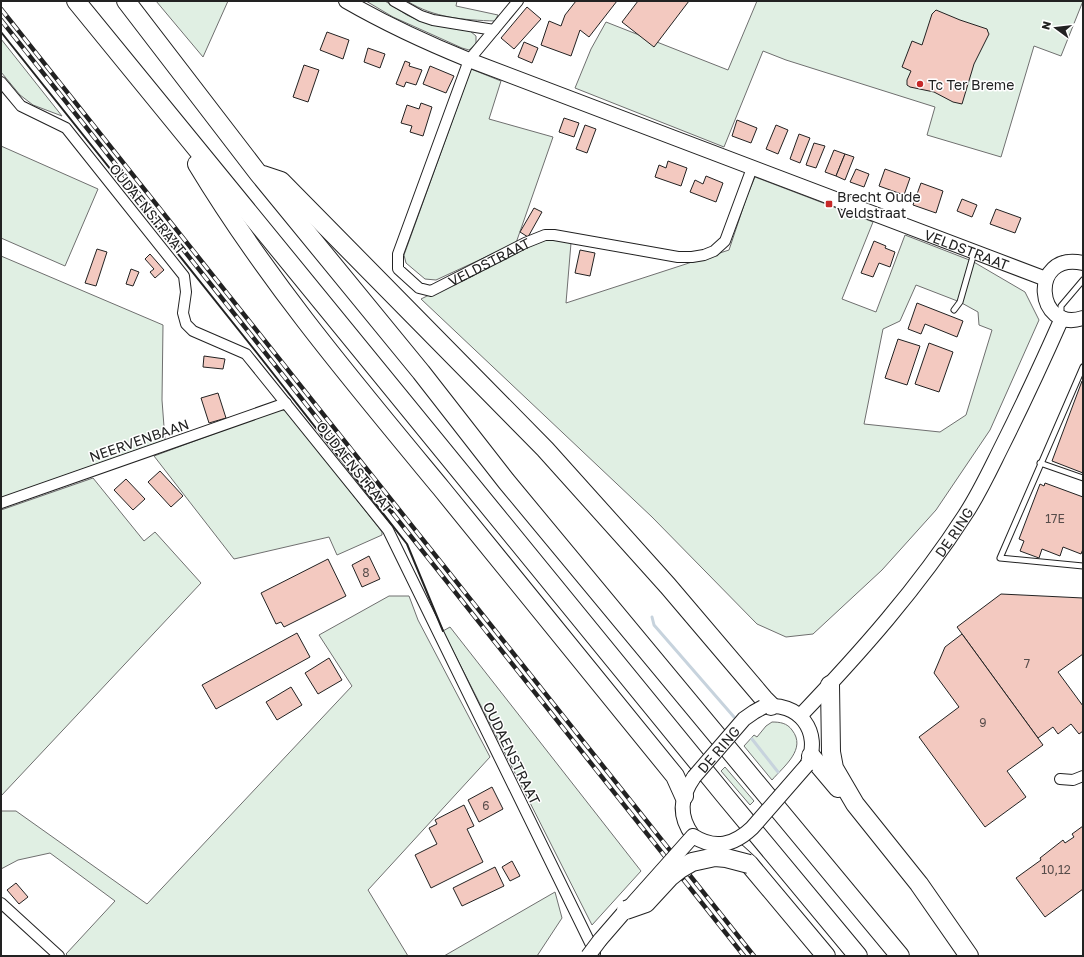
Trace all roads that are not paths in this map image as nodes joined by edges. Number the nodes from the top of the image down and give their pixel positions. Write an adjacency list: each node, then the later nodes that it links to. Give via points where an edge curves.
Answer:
1 (76, 1): 9 (highway)
2 (126, 1): 11 (highway)
3 (346, 1): 7 (main road, VELDSTRAAT, via 420,40)
4 (394, 1): 6 (street, via 433,20)
5 (518, 1): 6 (street)
6 (494, 30): 7 (street)
7 (469, 60): 10 (main road, VELDSTRAAT); 10 (street, VELDSTRAAT, via 398,254 398,269 419,288 431,291 525,243 546,235 678,257 704,255 726,241)
8 (1, 82): 20 (street, OUDAENSTRAAT, via 21,106 66,128 184,276 186,292 183,313 186,324 193,332 246,354)
9 (162, 107): 31 (highway, via 261,262 367,398 675,776); 41 (highway)
10 (752, 168): 12 (main road, VELDSTRAAT)
11 (258, 173): 26 (highway, via 281,181 545,449 764,699); 42 (highway, via 416,366 506,481)
12 (975, 251): 14 (main road, VELDSTRAAT); 16 (lane, via 960,302)
13 (1083, 263): 14 (main road, via 1065,262 1050,272)
14 (1046, 279): 17 (main road, via 1045,298 1049,307)
15 (1083, 280): 17 (lane, via 1061,306)
16 (954, 310)
17 (1062, 318): 18 (main road); 25 (main road, DE RING, via 1014,422 966,514 904,599)
18 (1083, 318)
19 (1083, 367): 21 (lane)
20 (286, 403): 23 (street, NEERVENBAAN); 39 (street, OUDAENSTRAAT, via 388,530)
21 (1040, 463): 22 (lane); 24 (lane, via 1000,558)
22 (1083, 478)
23 (1, 503)
24 (1083, 566)
25 (830, 685): 27 (main road, DE RING); 32 (highway, via 832,760)
26 (767, 707): 27 (main road, via 789,709); 31 (main road, DE RING, bridge, via 744,719 694,776)
27 (800, 716): 28 (main road, via 812,737)
28 (809, 760): 32 (highway); 33 (main road, bridge, via 743,837 729,843)
29 (1083, 776): 30 (street, via 1072,780)
30 (1060, 779)
31 (684, 796): 33 (main road, DE RING, via 683,816 687,827)
32 (855, 804): 43 (highway, via 919,884)
33 (701, 840): 34 (highway, bridge, via 739,854); 36 (main road, bridge)
34 (749, 864): 36 (highway, bridge, via 715,857 692,862 670,877 646,903); 40 (highway)
35 (1, 903): 37 (street)
36 (626, 910): 38 (main road, bridge)
37 (59, 956)
38 (588, 956)
39 (596, 956)
40 (826, 956)
41 (858, 956)
42 (900, 956)
43 (970, 956)

